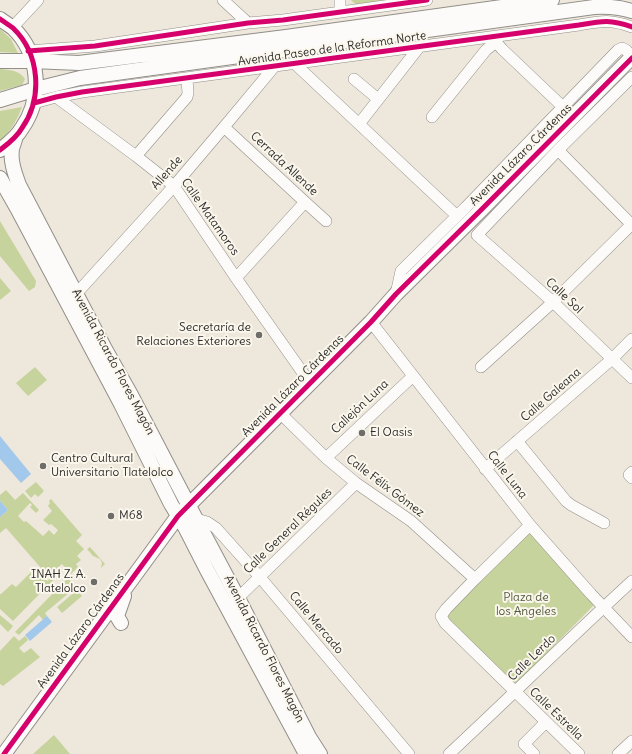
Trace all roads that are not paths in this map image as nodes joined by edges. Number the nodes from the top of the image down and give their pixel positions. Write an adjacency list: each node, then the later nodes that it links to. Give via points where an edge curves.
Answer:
1 (38, 0): 11 (street)
2 (223, 0): 9 (street)
3 (340, 0): 7 (street)
4 (427, 0): 7 (street, Avenida Paseo de la Reforma Norte)
5 (552, 0): 15 (main road, Avenida Paseo de la Reforma Norte, via 78,63)
6 (632, 11): 22 (main road, Avenida Paseo de la Reforma Norte, via 619,7 594,7 80,78)
7 (340, 12): 9 (street, Avenida Paseo de la Reforma Norte)
8 (0, 19): 11 (main road)
9 (248, 23): 15 (street, Avenida Paseo de la Reforma Norte)
10 (632, 27): 12 (street, Avenida Paseo de la Reforma Norte, via 612,21 601,21)
11 (12, 28): 15 (main road)
12 (496, 39): 13 (street, Avenida Paseo de la Reforma Norte); 26 (street, via 502,49); 27 (street)
13 (420, 46): 17 (street, Avenida Paseo de la Reforma Norte); 24 (street)
14 (628, 54): 26 (street, Avenida Lázaro Cárdenas, via 618,50); 42 (main road, Avenida Lázaro Cárdenas, via 493,198)
15 (30, 56): 16 (main road, Avenida Paseo de la Reforma Norte); 22 (main road, via 36,75)
16 (0, 61)
17 (294, 63): 18 (street, Avenida Paseo de la Reforma Norte); 28 (street)
18 (274, 67): 20 (street, Avenida Paseo de la Reforma Norte); 29 (street, Allende)
19 (632, 77): 32 (street)
20 (187, 79): 23 (street, Avenida Paseo de la Reforma Norte); 33 (street, via 187,97)
21 (354, 79): 24 (street)
22 (35, 96): 23 (street, Avenida Paseo de la Reforma Norte); 25 (main road, Avenida Paseo de la Reforma Norte); 30 (main road, via 28,118)
23 (56, 96): 33 (street, Calle Matamoros)
24 (378, 99): 28 (street)
25 (0, 100)
26 (563, 106): 37 (street, Avenida Lázaro Cárdenas)
27 (432, 117)
28 (359, 124): 37 (street)
29 (224, 127): 35 (street, Allende); 36 (street, Cerrada Allende)
30 (16, 136): 31 (main road); 41 (main road, Avenida Ricardo Flores Magón, via 12,150 13,168)
31 (0, 150)
32 (558, 150): 39 (street); 43 (street, Calle Sol, via 477,236)
33 (136, 156): 35 (street, Calle Matamoros)
34 (0, 178): 59 (main road, Avenida Ricardo Flores Magón)
35 (174, 186): 40 (street, Calle Matamoros); 41 (street, Allende)
36 (305, 202): 38 (street, Cerrada Allende); 40 (street)
37 (457, 216): 42 (street, Avenida Lázaro Cárdenas, via 401,271)
38 (326, 221)
39 (632, 225): 43 (street)
40 (236, 278): 50 (street, Calle Matamoros)
41 (76, 294): 58 (main road, Avenida Ricardo Flores Magón)
42 (396, 294): 44 (main road, Avenida Lázaro Cárdenas)
43 (553, 302): 46 (street, Calle Sol); 47 (street)
44 (371, 322): 48 (street, Calle Luna); 50 (main road, Avenida Lázaro Cárdenas)
45 (632, 339): 46 (street, Calle Galeana)
46 (612, 359): 49 (street, Calle Sol); 52 (street, Calle Galeana)
47 (481, 367)
48 (413, 376): 53 (street, Callejón Luna); 54 (street, Calle Luna)
49 (632, 378)
50 (310, 383): 51 (main road, Avenida Lázaro Cárdenas)
51 (280, 413): 53 (street, Calle Félix Gómez); 58 (main road, Avenida Lázaro Cárdenas)
52 (517, 441): 54 (street, Calle Galeana); 61 (street, via 566,501)
53 (326, 458): 57 (street, Calle Félix Gómez)
54 (486, 469): 62 (street, Calle Luna)
55 (632, 472): 56 (street, via 629,475)
56 (632, 478)
57 (356, 483): 63 (street, Calle General Régules); 64 (street, Calle Félix Gómez, via 411,521)
58 (189, 506): 59 (main road, Avenida Lázaro Cárdenas); 60 (main road, Avenida Ricardo Flores Magón)
59 (178, 516): 66 (main road, Avenida Lázaro Cárdenas); 75 (main road, Avenida Ricardo Flores Magón)
60 (196, 519): 63 (street, Calle Mercado, via 216,528); 67 (main road, Avenida Ricardo Flores Magón)
61 (604, 522)
62 (530, 525): 64 (street); 68 (street, Calle Luna)
63 (259, 576): 67 (street, Calle General Régules); 77 (street, Calle Mercado)
64 (475, 579): 71 (street, Calle Estrella, via 441,616 445,623)
65 (632, 581): 68 (street, Calle Lerdo)
66 (128, 583): 69 (main road, via 118,616); 74 (main road, Avenida Lázaro Cárdenas)
67 (238, 598): 76 (main road, Avenida Ricardo Flores Magón)
68 (604, 607): 70 (street, Calle Luna); 71 (street, Calle Lerdo)
69 (121, 623)
70 (632, 637)
71 (515, 692): 72 (street, Calle Estrella); 78 (street, Calle Lerdo)
72 (546, 722): 79 (street, via 524,744); 80 (street, Calle Estrella)
73 (632, 741): 81 (street)
74 (4, 754)
75 (306, 754)
76 (320, 754)
77 (409, 754)
78 (449, 754)
79 (534, 754)
80 (579, 754)
81 (618, 754)

